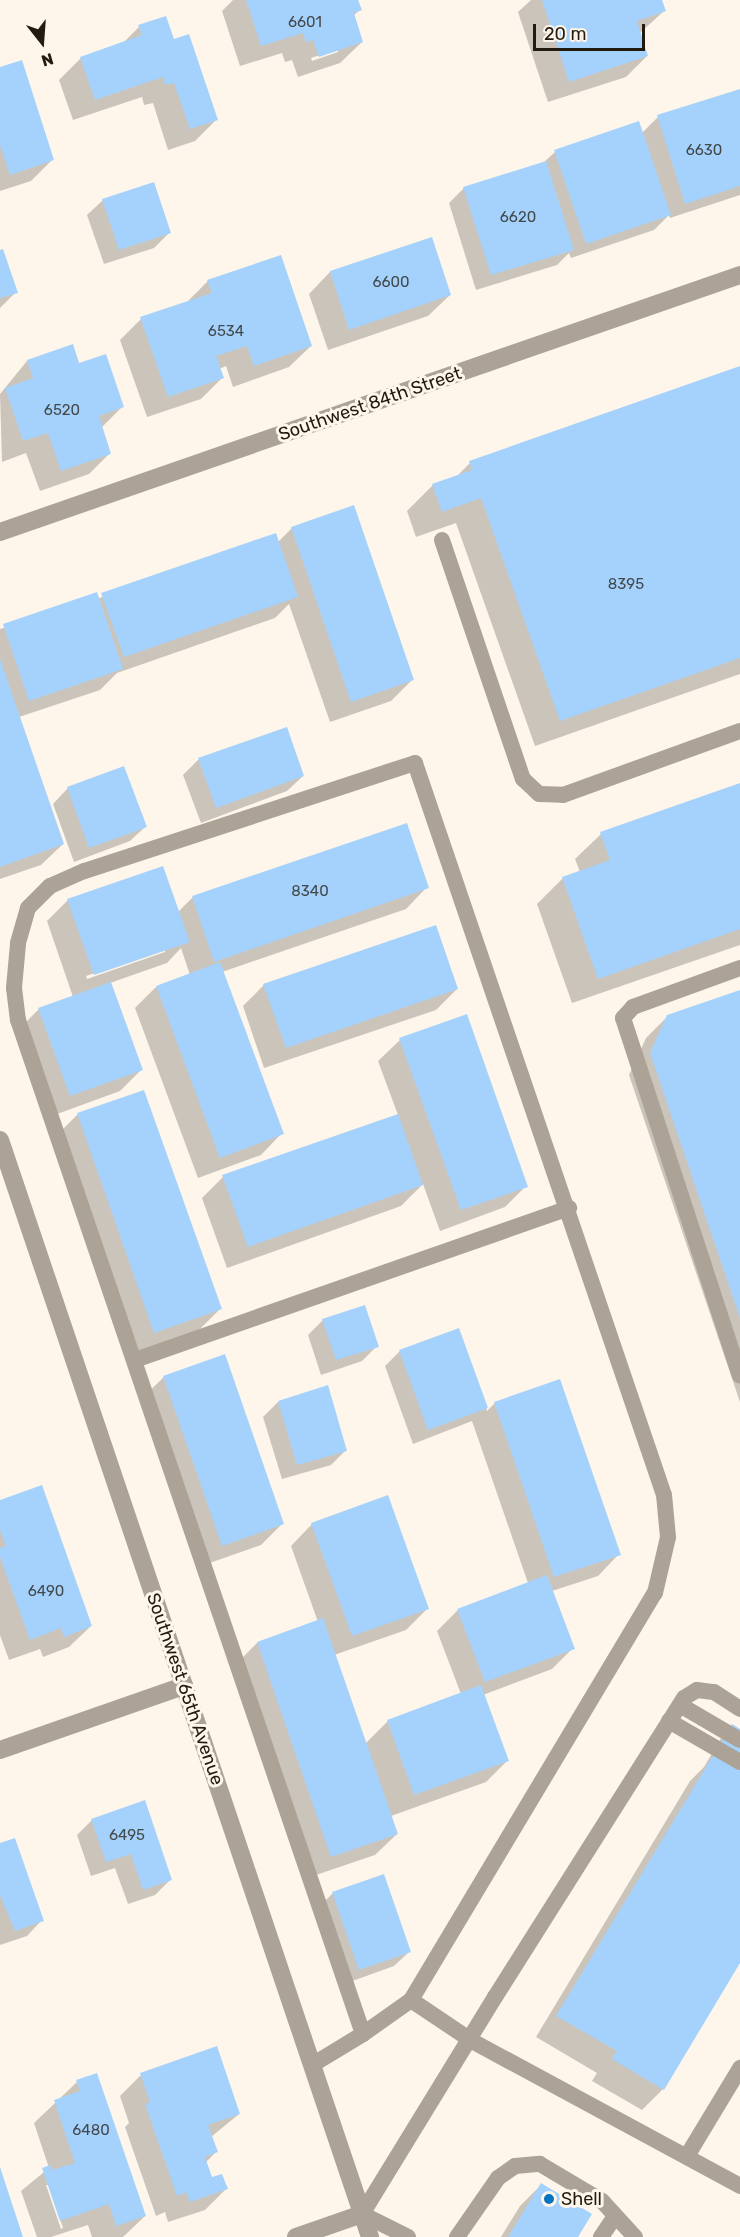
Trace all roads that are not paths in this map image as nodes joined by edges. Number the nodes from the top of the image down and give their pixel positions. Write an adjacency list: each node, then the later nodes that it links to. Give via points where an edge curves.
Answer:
1 (740, 275): 2 (street, Southwest 84th Street)
2 (0, 532)
3 (442, 540): 4 (lane, via 523,779 539,794 562,795)
4 (740, 731)
5 (740, 968): 9 (lane, via 633,1007 623,1018)
6 (0, 1143): 10 (street, Southwest 65th Avenue)
7 (569, 1208): 8 (lane); 8 (lane, via 415,763 84,871 50,886 28,908 18,944 14,988 18,1020); 17 (lane, via 664,1495 666,1557 656,1593)
8 (135, 1360): 18 (lane)
9 (740, 1375)
10 (184, 1686): 15 (street); 20 (street, Southwest 65th Avenue)
11 (680, 1705): 12 (lane, via 697,1690 714,1692); 13 (lane); 14 (lane)
12 (740, 1709)
13 (669, 1721): 16 (lane); 19 (lane)
14 (740, 1740)
15 (0, 1750)
16 (740, 1762)
17 (411, 2000): 18 (lane); 19 (lane)
18 (363, 2034): 20 (lane)
19 (472, 2041): 22 (lane); 24 (lane)
20 (312, 2065): 24 (street, Southwest 65th Avenue)
21 (740, 2068): 22 (lane)
22 (687, 2156): 23 (lane)
23 (740, 2186)
24 (362, 2214): 26 (street); 27 (street, Southwest 65th Avenue); 28 (lane)
25 (615, 2216): 29 (lane, via 602,2201 540,2164 515,2166 498,2178); 30 (lane); 31 (lane)
26 (297, 2237)
27 (370, 2237)
28 (408, 2237)
29 (457, 2237)
30 (601, 2237)
31 (635, 2237)

